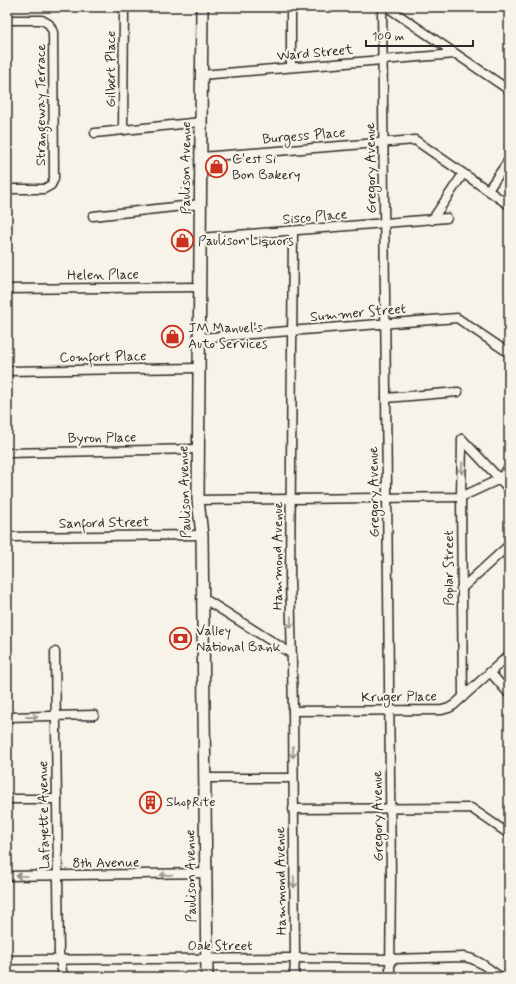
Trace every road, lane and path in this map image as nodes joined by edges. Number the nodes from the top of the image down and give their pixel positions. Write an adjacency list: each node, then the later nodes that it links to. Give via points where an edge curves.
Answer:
1 (124, 7): 13 (street, Gilbert Place)
2 (202, 7): 10 (main road, Paulison Avenue)
3 (293, 7): 9 (street)
4 (382, 7): 8 (street, Gregory Avenue)
5 (387, 7): 7 (street)
6 (7, 20): 19 (street, Strangeway Terrace, via 42,20 49,24 53,32 54,163 54,179 44,189)
7 (455, 54): 8 (street, Ward Street); 11 (street)
8 (383, 60): 9 (street, Ward Street); 15 (street, Gregory Avenue)
9 (292, 67): 10 (street, Ward Street)
10 (202, 75): 12 (main road, Paulison Avenue)
11 (509, 90)
12 (201, 122): 13 (street); 16 (main road, Paulison Avenue)
13 (123, 130): 14 (street)
14 (95, 133)
15 (384, 142): 16 (street, Burgess Place); 18 (street, Burgess Place, via 415,140); 26 (street, Gregory Avenue)
16 (201, 157): 21 (main road, Paulison Avenue)
17 (509, 160): 20 (street)
18 (463, 174): 20 (street, Burgess Place); 25 (street)
19 (7, 189)
20 (488, 190): 22 (street, Burgess Place)
21 (201, 204): 23 (street); 28 (main road, Paulison Avenue)
22 (509, 205)
23 (93, 216)
24 (447, 218): 25 (street, Sisco Place)
25 (432, 220): 26 (street, Sisco Place)
26 (384, 224): 27 (street, Sisco Place); 31 (street, Gregory Avenue)
27 (293, 232): 28 (street, Sisco Place); 32 (street, Hammond Avenue)
28 (200, 238): 29 (main road, Paulison Avenue)
29 (200, 287): 30 (street, Helen Place); 33 (main road, Paulison Avenue)
30 (7, 289)
31 (385, 323): 32 (street, Summer Street); 34 (street, Summer Street, via 457,318); 38 (street, Gregory Avenue)
32 (292, 331): 33 (street, Summer Street); 46 (street, Hammond Avenue)
33 (199, 338): 35 (main road, Paulison Avenue)
34 (509, 353)
35 (199, 368): 36 (street, Comfort Place); 39 (main road, Paulison Avenue)
36 (7, 371)
37 (458, 392): 38 (street)
38 (386, 398): 45 (street, Gregory Avenue)
39 (198, 448): 40 (street, Byron Place); 47 (main road, Paulison Avenue)
40 (7, 453)
41 (509, 467): 42 (street)
42 (500, 479): 43 (street); 44 (street); 44 (street, Poplar Street, one-way to 44, via 462,439)
43 (509, 489)
44 (461, 497): 45 (street); 51 (street, Poplar Street)
45 (387, 498): 46 (street); 59 (street, Gregory Avenue)
46 (291, 499): 47 (street); 54 (street, Hammond Avenue, one-way to 54)
47 (198, 500): 48 (main road, Paulison Avenue)
48 (202, 535): 49 (street, Sanford Street); 52 (main road, Paulison Avenue)
49 (7, 537)
50 (509, 545): 51 (street)
51 (462, 589): 58 (street, Poplar Street)
52 (203, 598): 54 (street); 64 (main road, Paulison Avenue)
53 (55, 652): 62 (street, Lafayette Avenue)
54 (292, 654): 60 (street, Hammond Avenue)
55 (509, 655): 56 (street, Kruger Place)
56 (490, 672): 57 (street); 58 (street, Kruger Place)
57 (509, 694)
58 (463, 697): 59 (street, Kruger Place, via 442,710)
59 (390, 710): 60 (street, Kruger Place); 68 (street, Gregory Avenue)
60 (293, 711): 65 (street, Hammond Avenue, one-way to 65)
61 (94, 715): 62 (street)
62 (56, 716): 63 (street, one-way to 62); 67 (street, Lafayette Avenue)
63 (7, 717)
64 (205, 778): 65 (street); 71 (main road, Paulison Avenue)
65 (293, 778): 69 (street, Hammond Avenue)
66 (7, 799): 67 (street)
67 (57, 799): 73 (street, Lafayette Avenue)
68 (391, 809): 69 (street); 70 (street, via 471,808); 76 (street, Gregory Avenue)
69 (293, 810): 74 (street, Hammond Avenue, one-way to 74)
70 (509, 834)
71 (205, 873): 73 (street, 8th Avenue, one-way to 73); 75 (main road, Paulison Avenue)
72 (7, 876): 73 (street, 8th Avenue, one-way to 72)
73 (58, 876): 78 (street, Lafayette Avenue)
74 (295, 958): 75 (street, Oak Street); 76 (street, Oak Street); 81 (street, Hammond Avenue)
75 (207, 959): 78 (street, Oak Street); 80 (main road, Paulison Avenue)
76 (390, 959): 82 (street, Gregory Avenue); 83 (street, Oak Street, via 471,958)
77 (7, 960): 78 (street, Oak Street)
78 (61, 960): 79 (street, Lafayette Avenue)
79 (63, 977)
80 (207, 977)
81 (294, 977)
82 (390, 977)
83 (500, 977)

